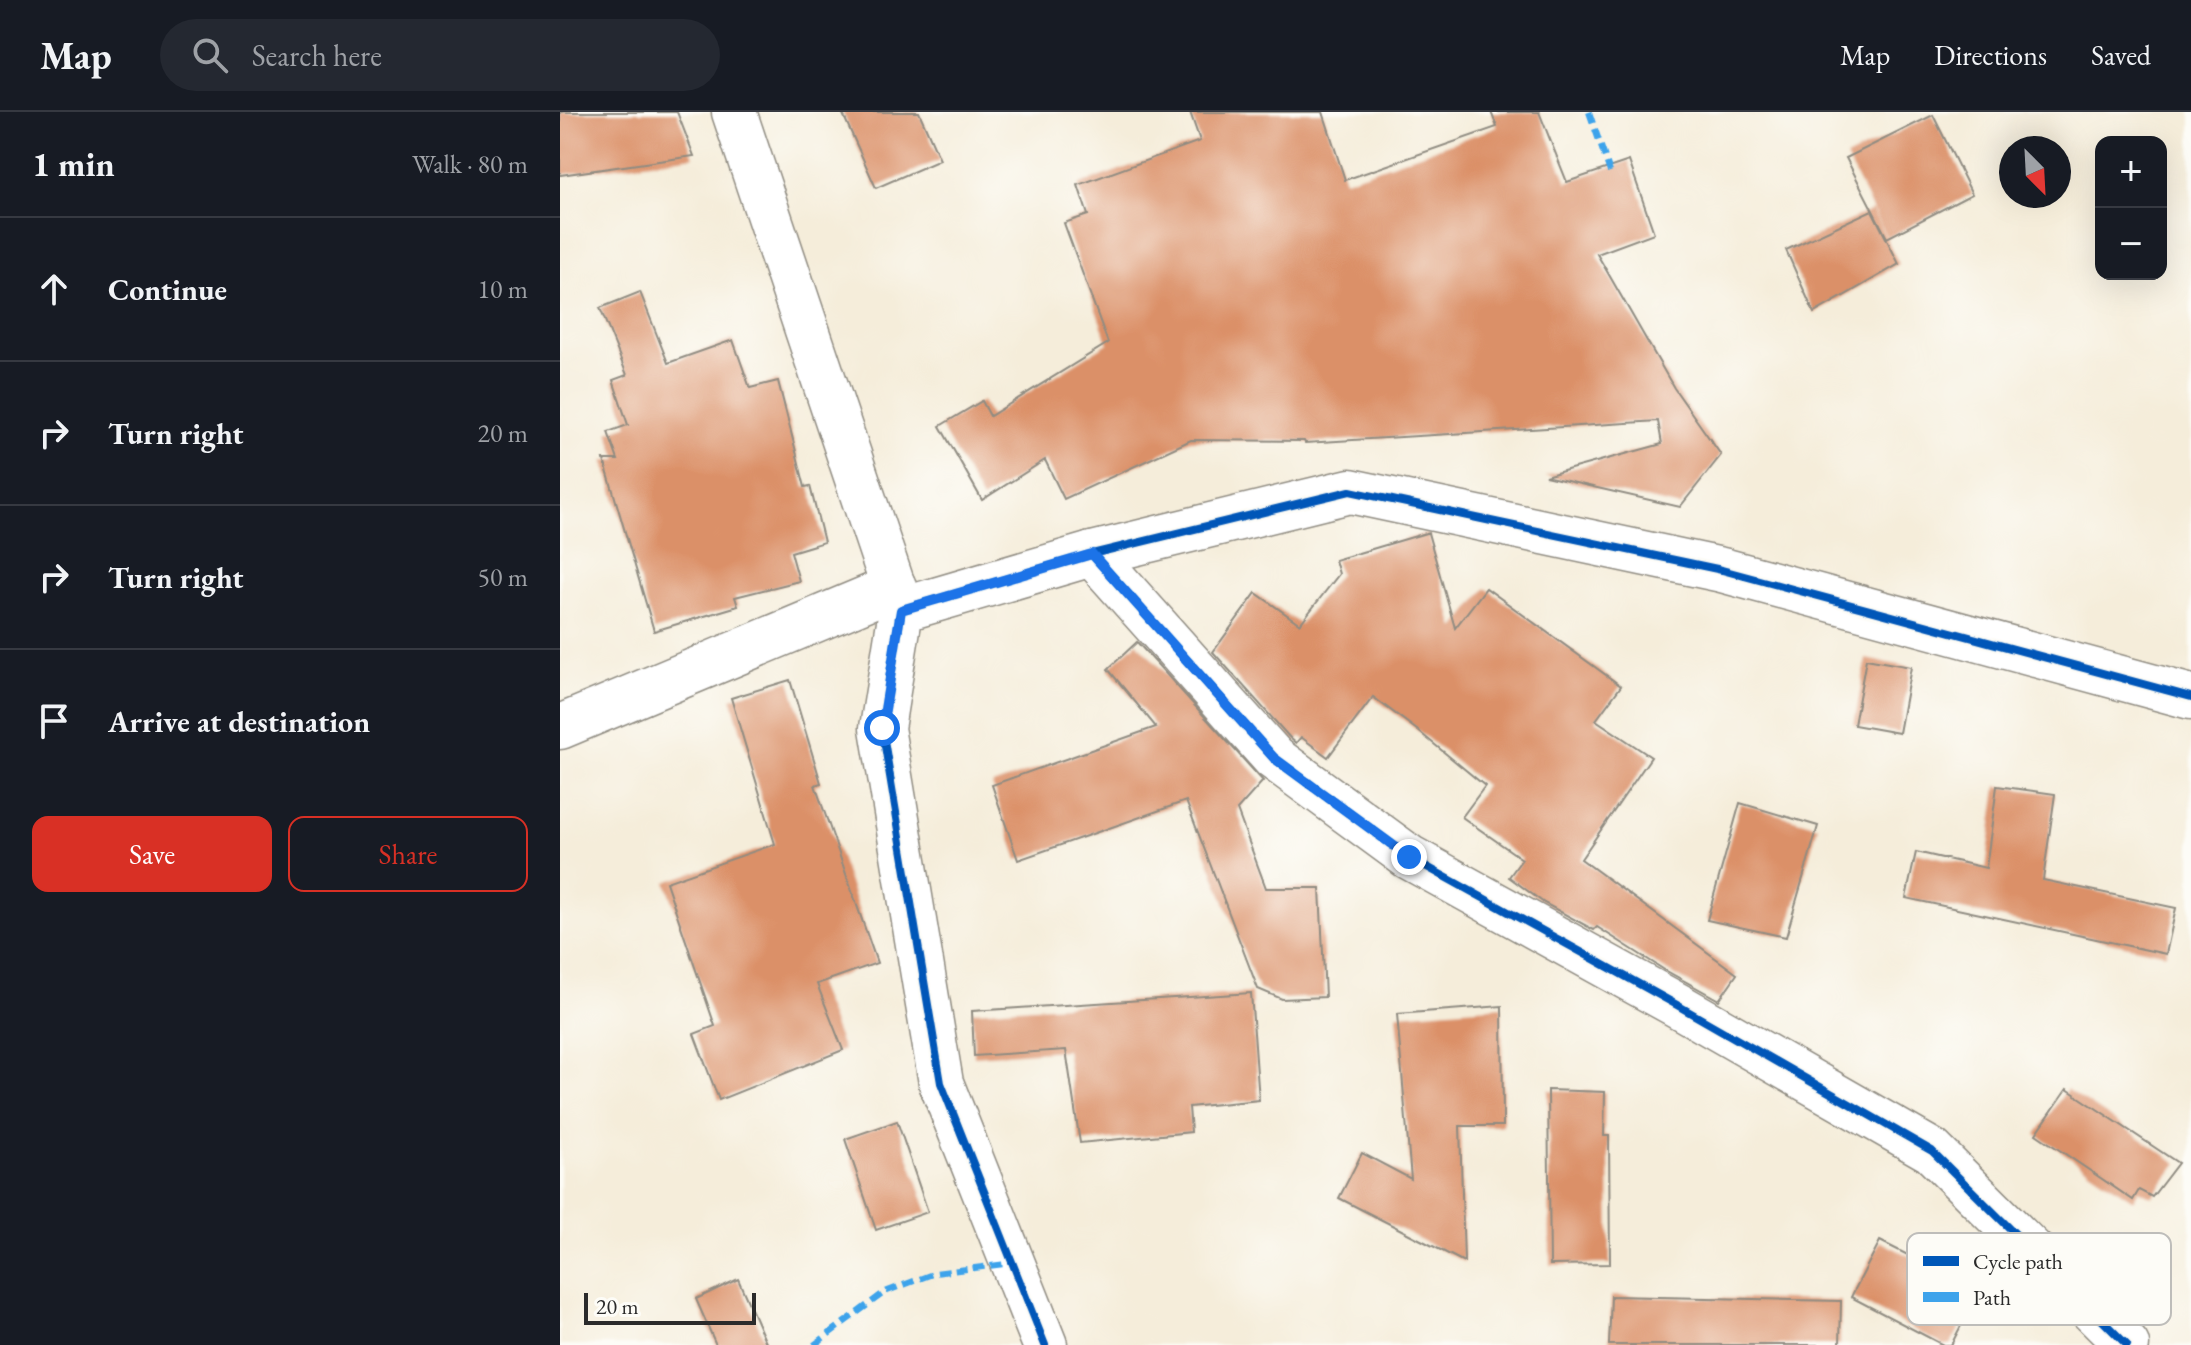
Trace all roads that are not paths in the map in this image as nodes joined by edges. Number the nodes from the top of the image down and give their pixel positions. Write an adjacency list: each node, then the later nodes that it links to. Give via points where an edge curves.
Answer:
1 (734, 112): 3 (street)
2 (1092, 554): 3 (street); 4 (street, via 1350,491 1722,570); 6 (street, via 1274,758 1409,857 1932,1151)
3 (898, 598): 5 (street); 8 (street, via 882,728 941,1083)
4 (2191, 697)
5 (560, 727)
6 (2014, 1233)
7 (2107, 1325): 9 (street)
8 (1045, 1345)
9 (2127, 1345)

